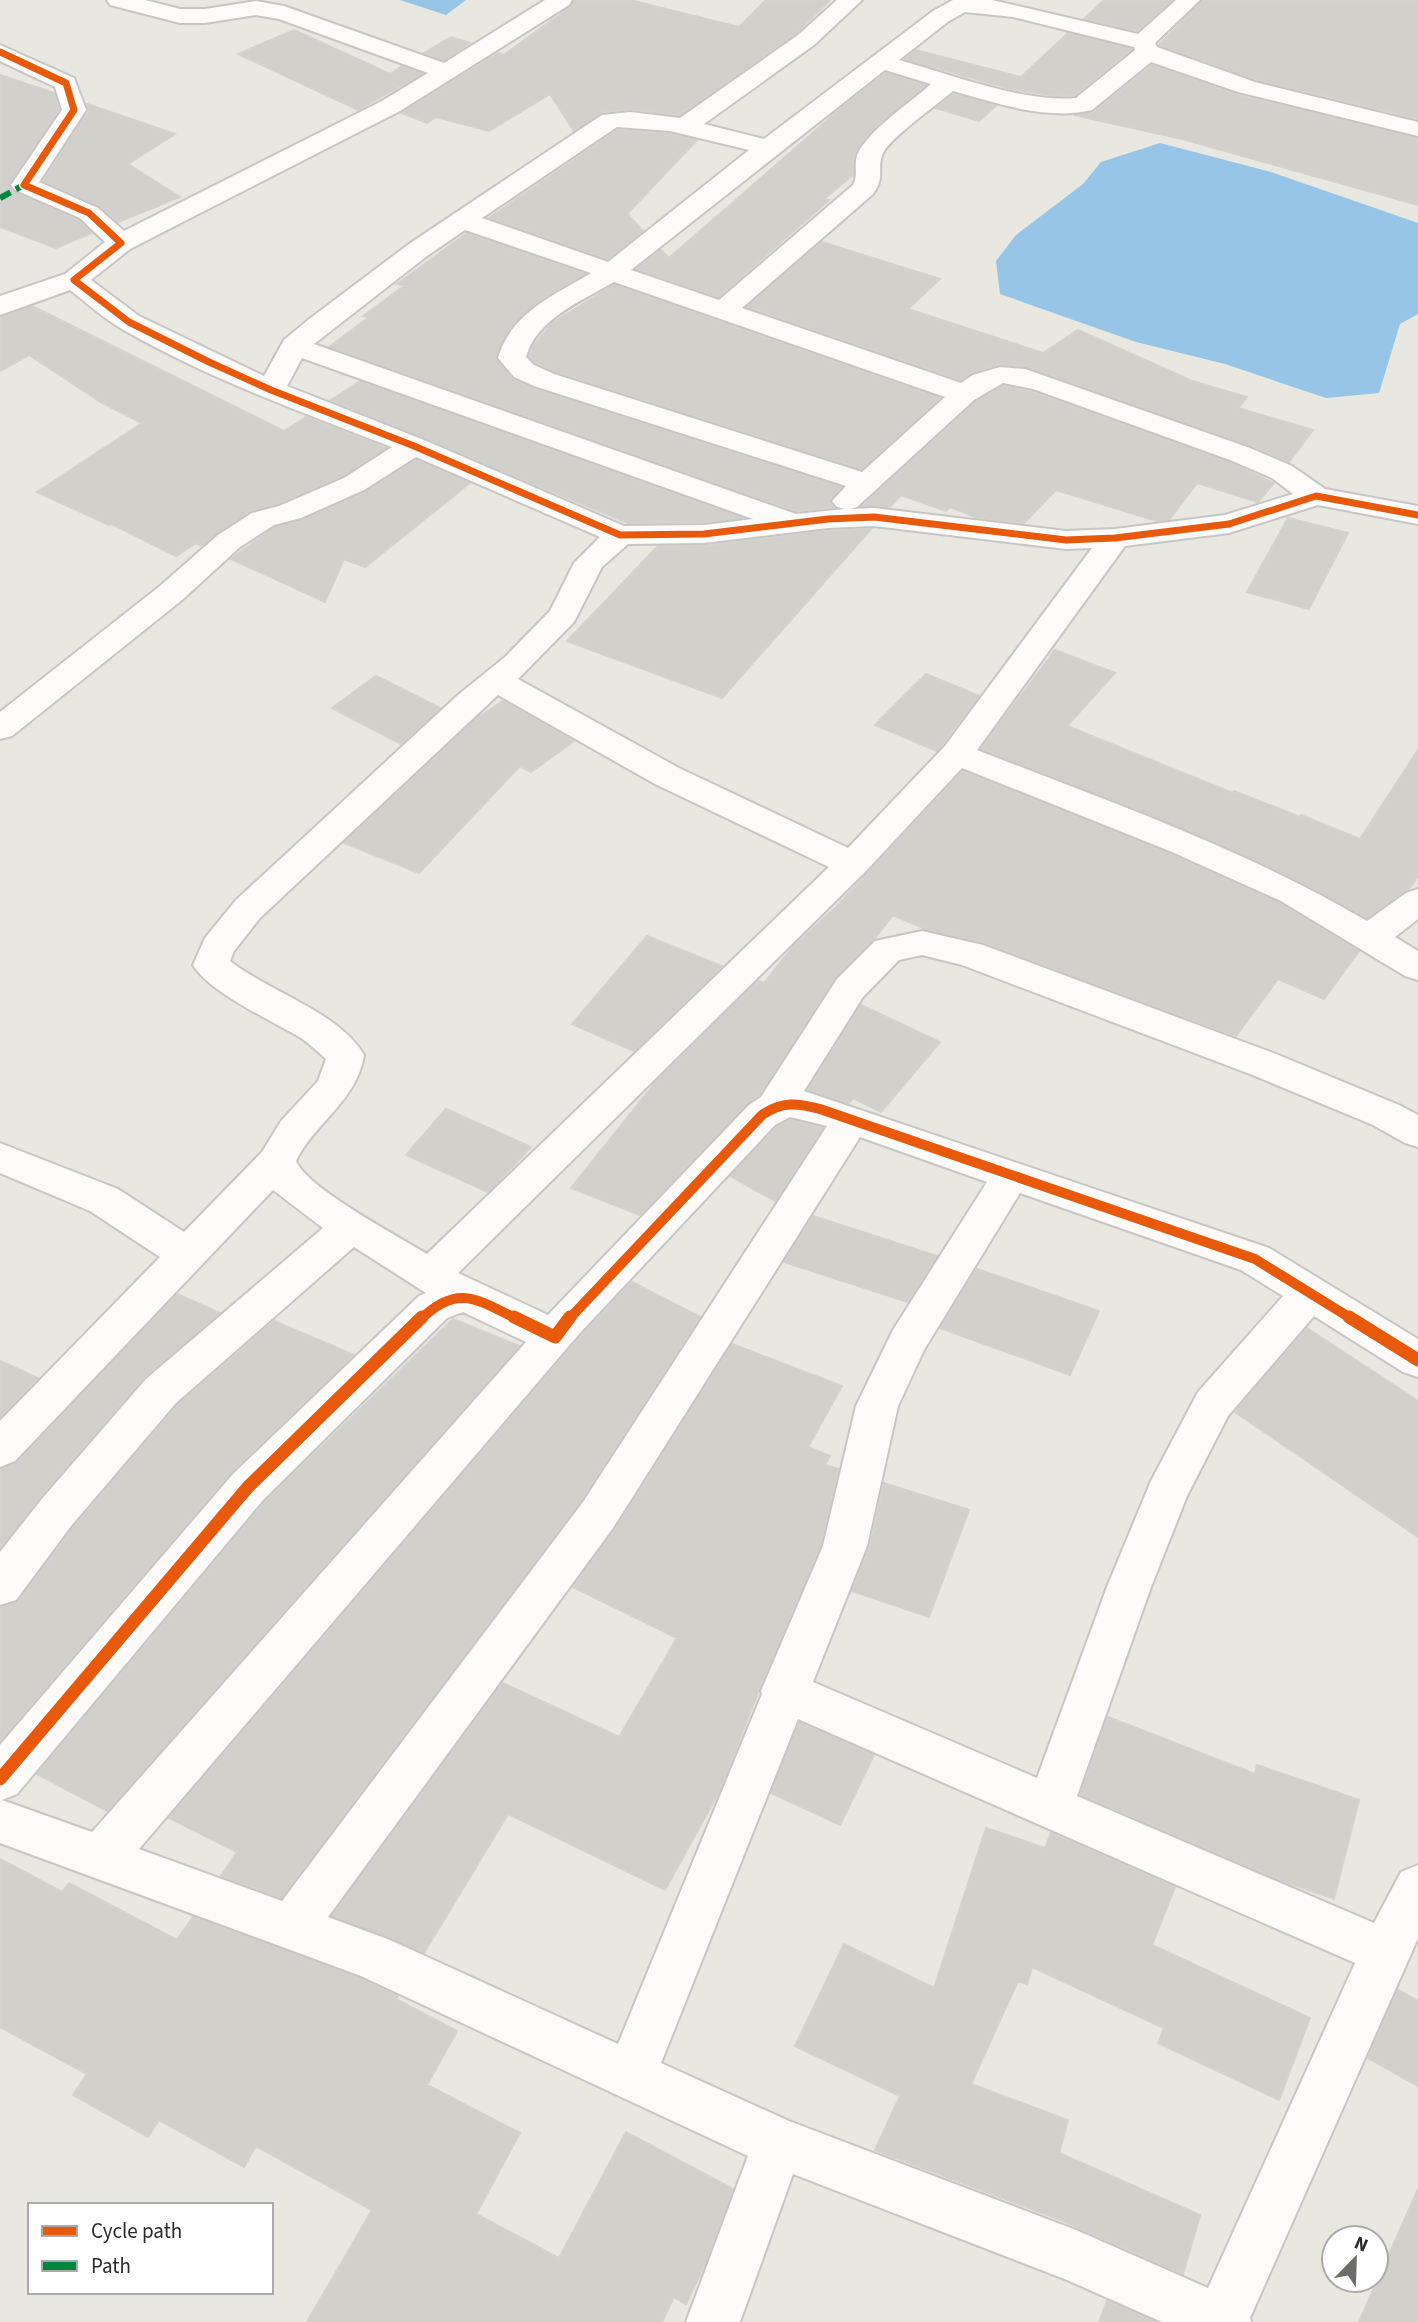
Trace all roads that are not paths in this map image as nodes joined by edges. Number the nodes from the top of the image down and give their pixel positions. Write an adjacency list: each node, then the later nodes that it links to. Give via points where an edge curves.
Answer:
1 (118, 0): 8 (street, via 180,16 256,8 284,13)
2 (561, 0): 8 (street)
3 (852, 0): 10 (street, via 806,40)
4 (1188, 0): 5 (street)
5 (1146, 47): 7 (street, via 1013,10 961,5); 9 (street, via 1083,105 1070,108); 11 (street, via 1174,64)
6 (0, 52): 13 (street, via 66,83 74,110)
7 (881, 62): 9 (street); 12 (street)
8 (448, 72): 15 (street, via 391,106)
9 (950, 81): 19 (street, via 878,142 869,154 870,177 864,189)
10 (682, 128): 12 (street); 14 (street, via 629,118 611,120)
11 (1418, 129)
12 (768, 147): 16 (street)
13 (12, 191): 15 (street, via 89,213)
14 (462, 220): 16 (street); 20 (street)
15 (121, 243): 17 (street)
16 (612, 272): 19 (street); 24 (street, via 538,316 517,340 512,358 524,371)
17 (74, 280): 18 (street); 21 (street, via 129,322)
18 (0, 307)
19 (722, 311): 22 (street)
20 (294, 346): 21 (street); 28 (street)
21 (271, 390): 23 (street)
22 (964, 394): 24 (street); 25 (street, via 983,381 1016,375 1240,454 1282,472)
23 (414, 446): 29 (street); 32 (street, via 354,484 262,519 229,541)
24 (867, 483): 27 (street)
25 (1316, 496): 26 (street); 30 (street, via 1229,524)
26 (1418, 515)
27 (828, 519): 28 (street); 30 (street, via 874,517 1066,540)
28 (794, 523): 29 (street, via 704,534)
29 (621, 535): 31 (street, via 589,564 563,615)
30 (1115, 538): 33 (street)
31 (496, 680): 34 (street, via 667,776); 42 (street, via 248,909 218,947 211,965 317,1031 345,1055 345,1069 337,1084 287,1141)
32 (0, 729)
33 (957, 754): 34 (street); 36 (street, via 1184,844 1293,893)
34 (853, 864): 46 (street)
35 (1418, 901): 36 (street)
36 (1369, 938): 37 (street)
37 (1418, 967)
38 (776, 1105): 39 (street, via 790,1101); 40 (street, via 849,988 888,950 922,943 970,954 1263,1064); 48 (street)
39 (850, 1120): 43 (street); 58 (street, via 598,1515)
40 (1418, 1133)
41 (0, 1157): 45 (street, via 104,1200)
42 (276, 1161): 44 (street, via 284,1178); 45 (street)
43 (1012, 1174): 47 (street, via 1255,1259); 52 (street, via 906,1342 877,1406 845,1546)
44 (352, 1226): 46 (street); 51 (street, via 161,1391)
45 (187, 1254): 50 (street)
46 (445, 1286): 48 (street); 53 (street, via 433,1307 248,1487)
47 (1310, 1293): 49 (street); 54 (street, via 1213,1404 1166,1494)
48 (555, 1337): 56 (street)
49 (1418, 1360)
50 (0, 1450)
51 (0, 1586)
52 (784, 1691): 54 (street); 60 (street)
53 (0, 1779)
54 (1050, 1806): 59 (street)
55 (0, 1821): 56 (street)
56 (100, 1858): 58 (street)
57 (1418, 1888): 59 (street)
58 (292, 1927): 60 (street, via 373,1957)
59 (1385, 1952): 62 (street)
60 (631, 2075): 61 (street)
61 (779, 2143): 62 (street, via 1076,2257); 63 (street)
62 (1222, 2321)
63 (713, 2322)

